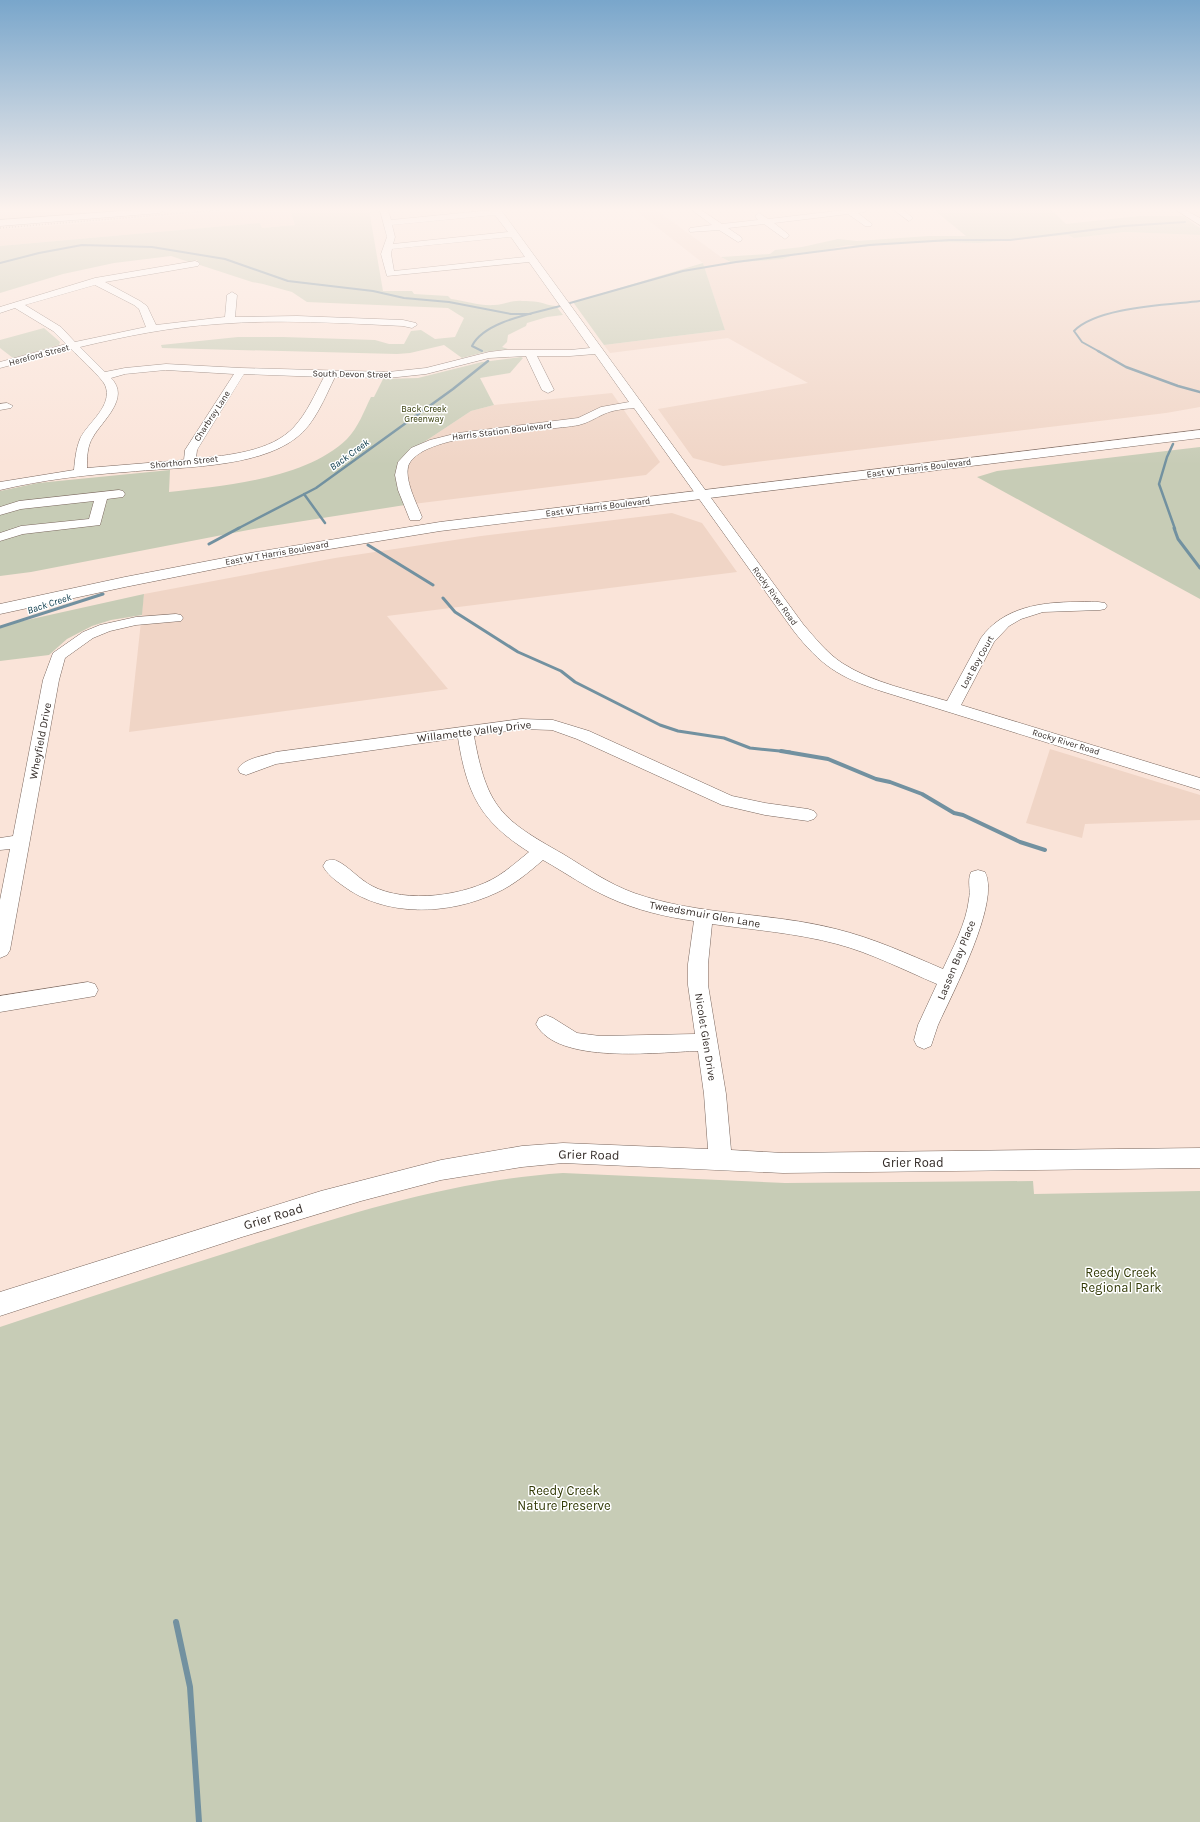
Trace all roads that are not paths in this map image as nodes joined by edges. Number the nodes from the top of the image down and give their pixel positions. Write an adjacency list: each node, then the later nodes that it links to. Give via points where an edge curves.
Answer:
1 (49, 295): 5 (street)
2 (122, 295): 9 (street, via 143,308)
3 (232, 295): 7 (street)
4 (559, 295): 11 (street, Rocky River Road)
5 (17, 305): 6 (street); 10 (street, via 51,326)
6 (0, 310)
7 (230, 319): 8 (street, Hereford Street, via 299,318); 9 (street, Hereford Street)
8 (412, 325)
9 (152, 328): 10 (street, Hereford Street)
10 (73, 345): 13 (street, Hereford Street); 16 (street)
11 (599, 350): 12 (street, South Devon Street); 18 (street, Rocky River Road)
12 (530, 353): 15 (street, South Devon Street, via 505,353 407,374); 17 (street)
13 (0, 365)
14 (241, 371): 15 (street, South Devon Street); 16 (street, South Devon Street, via 166,367); 23 (street, Charbray Lane, via 191,450)
15 (331, 374): 23 (street, Shorthorn Street, via 303,424 292,436 264,450 244,456)
16 (103, 376): 24 (street, via 113,391 111,401 98,424 86,438)
17 (548, 390)
18 (637, 404): 26 (street, Rocky River Road); 30 (street, Harris Station Boulevard, via 607,409 578,422 459,436 429,444 408,457 401,470)
19 (1200, 422): 26 (main road, East W T Harris Boulevard)
20 (1200, 426): 22 (main road, via 1087,441 1080,444)
21 (1200, 434): 22 (main road, East W T Harris Boulevard)
22 (1082, 448): 26 (main road, East W T Harris Boulevard)
23 (190, 463): 24 (street, Shorthorn Street)
24 (80, 473): 25 (street, Shorthorn Street)
25 (0, 486)
26 (698, 488): 30 (main road, East W T Harris Boulevard); 35 (main road, East W T Harris Boulevard, via 341,541 150,576); 37 (street, Rocky River Road, via 798,628 826,660 859,679)
27 (119, 494): 28 (street)
28 (100, 496): 29 (street); 31 (street, via 95,522)
29 (1, 509): 31 (street)
30 (415, 517): 33 (main road, East W T Harris Boulevard, via 210,551)
31 (21, 530): 32 (street)
32 (0, 537)
33 (0, 595)
34 (1100, 606): 37 (street, Lost Boy Court, via 1038,609 999,626 987,640)
35 (0, 609)
36 (176, 618): 42 (street, Wheyfield Drive, via 105,628 88,635 58,656 51,680)
37 (952, 708): 40 (street, Rocky River Road)
38 (465, 732): 39 (street, Willamette Valley Drive, via 276,758); 41 (street, Willamette Valley Drive, via 521,724 553,725 583,735 728,801 758,808); 44 (street, Tweedsmuir Glen Lane, via 476,779 487,804 505,824)
39 (246, 769)
40 (1200, 784)
41 (808, 814)
42 (21, 841): 43 (street); 48 (street, Wheyfield Drive)
43 (0, 844)
44 (542, 850): 45 (street, via 504,881 487,890 458,899 436,902 412,902 372,894 347,879); 47 (street, Tweedsmuir Glen Lane, via 607,889 635,901)
45 (332, 866)
46 (978, 877): 49 (street, Lassen Bay Place, via 979,899 967,939)
47 (704, 915): 49 (street, Tweedsmuir Glen Lane, via 837,936); 54 (street, Nicolet Glen Drive, via 698,985)
48 (0, 950)
49 (948, 980): 53 (street, Lassen Bay Place)
50 (88, 990): 51 (street)
51 (0, 1004)
52 (546, 1024): 54 (street, via 575,1041 600,1045)
53 (924, 1040)
54 (708, 1042): 56 (street, Nicolet Glen Drive)
55 (1200, 1158): 56 (street, Grier Road, via 783,1163)
56 (720, 1160): 57 (street, Grier Road, via 563,1153 481,1162 382,1184 296,1209)
57 (0, 1304)

